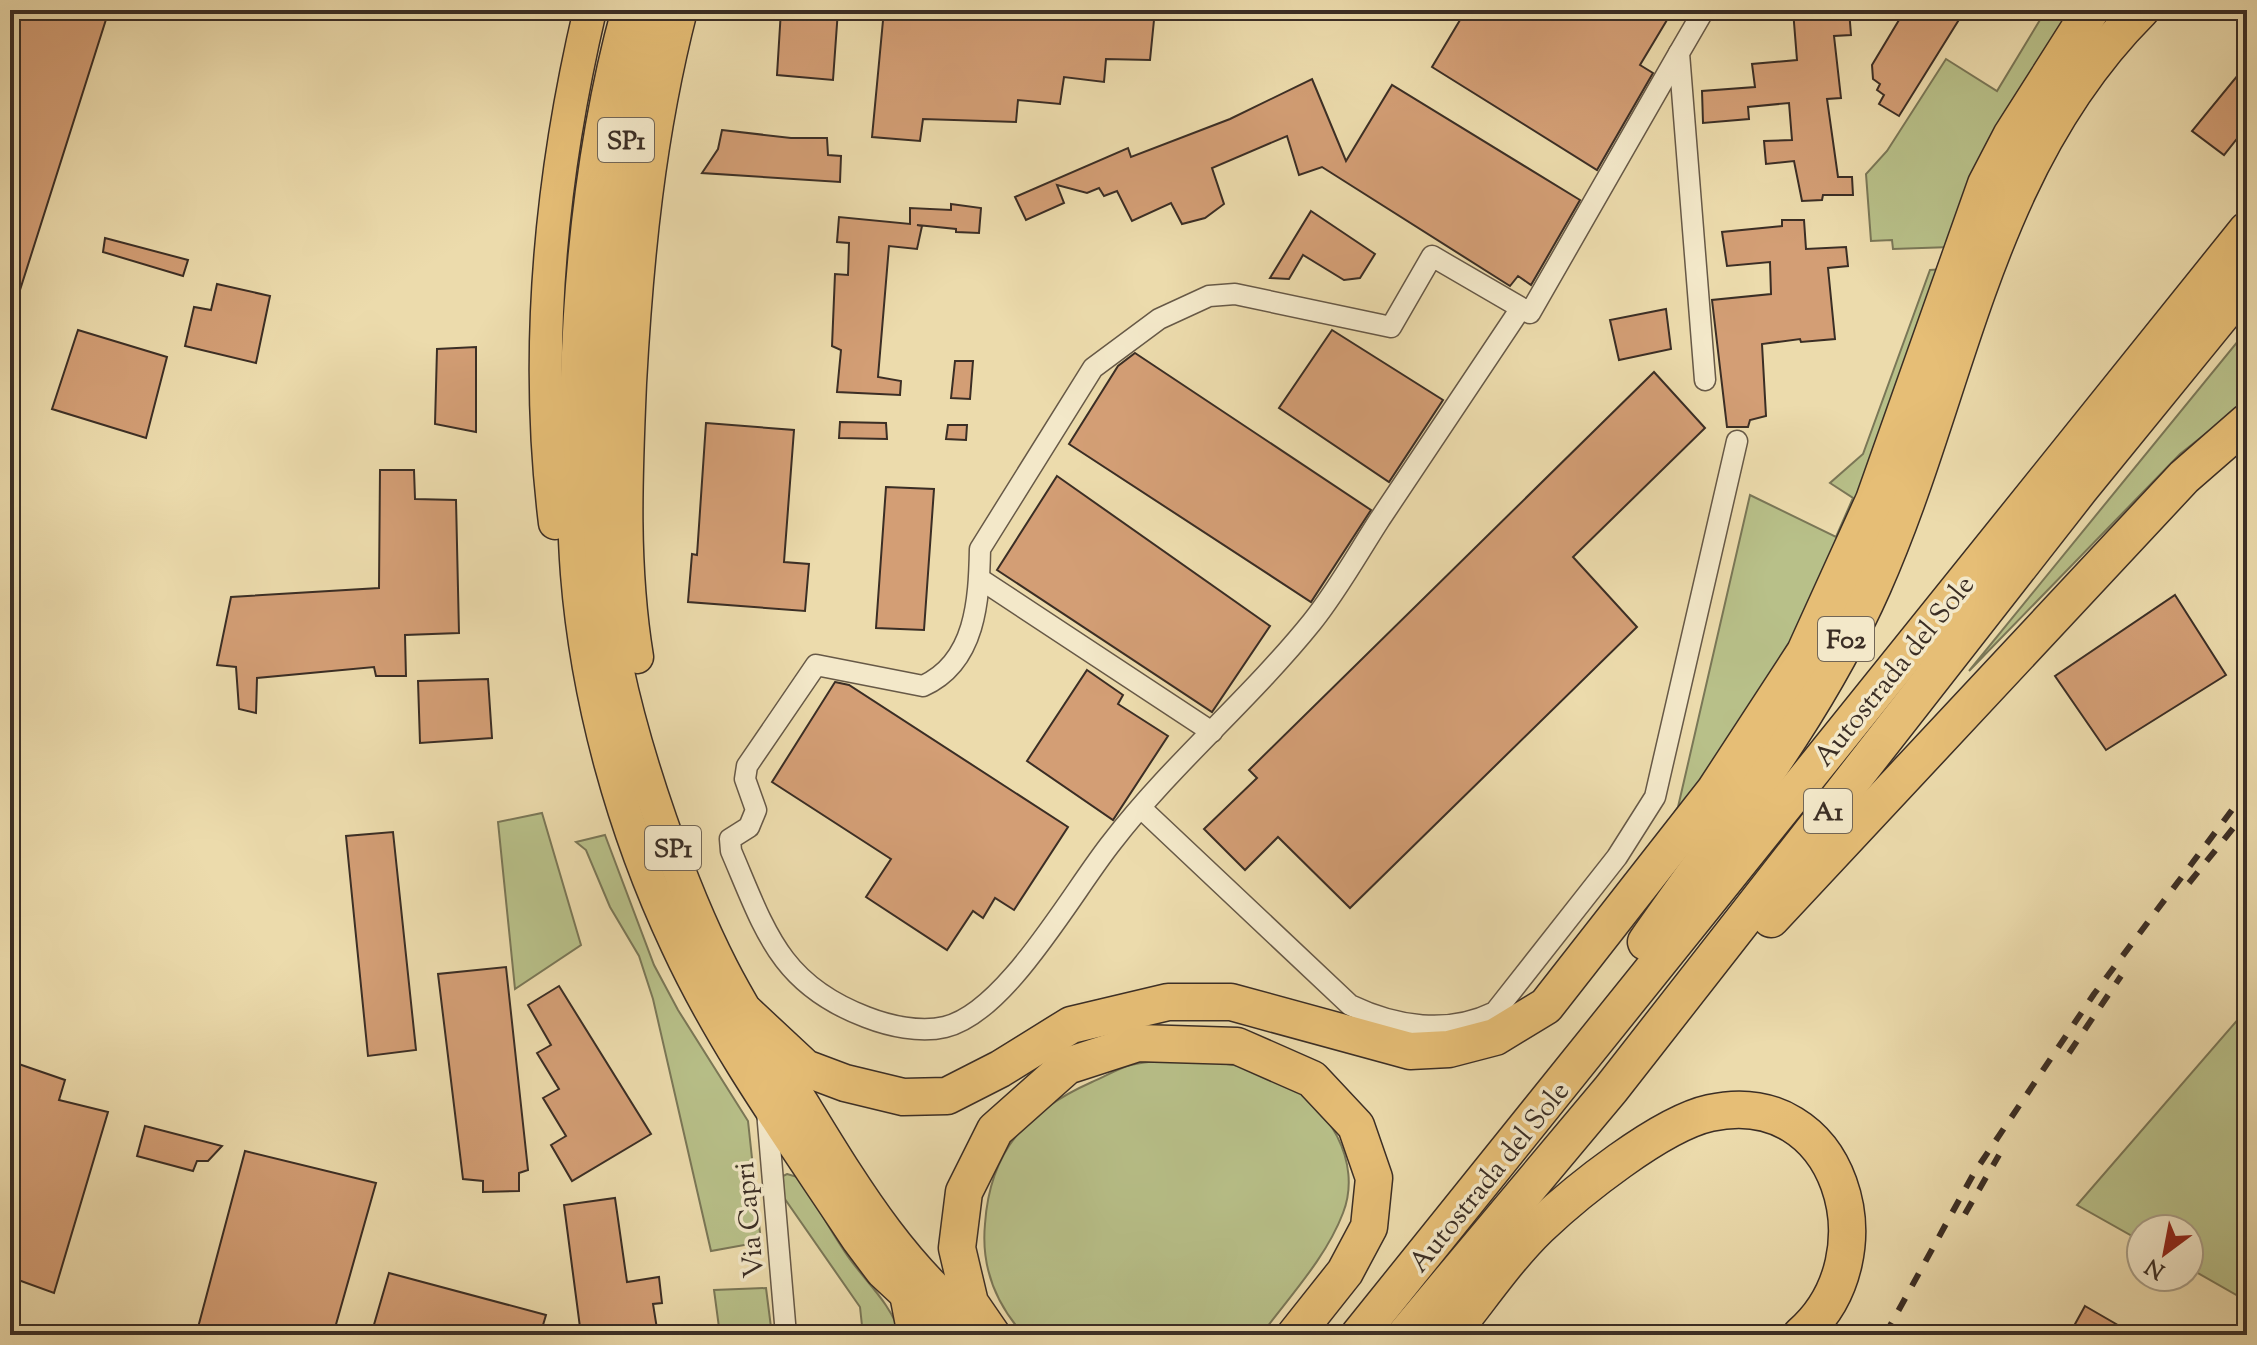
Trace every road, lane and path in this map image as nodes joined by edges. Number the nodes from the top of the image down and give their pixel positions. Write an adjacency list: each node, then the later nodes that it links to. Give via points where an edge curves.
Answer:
1 (590, 10): 16 (highway, via 552,241 547,400 552,501 567,601)
2 (628, 10): 16 (highway, SP1, via 596,161 578,323 574,522 584,632)
3 (655, 10): 19 (highway, SP1, via 630,116 614,220 599,476 603,571 617,669)
4 (681, 10): 19 (highway, via 662,86 639,233 625,483 627,582)
5 (1704, 10): 8 (street)
6 (2091, 10): 20 (highway, via 1986,184 1874,500 1805,652 1715,790 1546,1006 1495,1037 1449,1049 1410,1051 1231,1002 1168,1002 1071,1025 947,1096 903,1097 805,1068)
7 (2141, 10): 23 (highway, F02, via 2113,38 2060,112 2013,197 1873,586 1831,667 1766,772)
8 (1679, 53): 11 (street, via 1530,313); 12 (street)
9 (2247, 230): 23 (highway, Autostrada del Sole / A1)
10 (2247, 284): 21 (highway, Autostrada del Sole / A1)
11 (1521, 308): 15 (street, via 1432,256 1391,327 1235,294 1209,296 1159,319 1093,368 980,549); 17 (street, via 1313,621)
12 (1705, 380)
13 (2247, 422): 21 (highway, via 2184,477)
14 (1737, 441): 18 (street, via 1655,797 1617,857 1495,1012 1479,1020 1431,1025 1381,1019 1350,1005)
15 (980, 579): 17 (street); 18 (street, via 971,636 936,680 923,686 816,665 747,766 745,779 756,810 749,827 730,839 731,851 770,942 821,997 843,1008 881,1023 943,1028 970,1017 1001,992 1113,840)
16 (599, 712): 22 (highway, SP1, via 629,820 675,942)
17 (1212, 732): 18 (street)
18 (1142, 809)
19 (662, 818): 20 (highway, SP1, via 720,963)
20 (746, 1013): 28 (highway, SP1, via 877,1222 934,1290)
21 (1611, 1089): 31 (highway, Autostrada del Sole / A1)
22 (766, 1099): 24 (highway, SP1, via 858,1240); 25 (street, Via Capri)
23 (1453, 1219): 30 (highway, Autostrada del Sole / A1)
24 (909, 1299): 26 (highway); 27 (highway, SP1)
25 (786, 1335)
26 (916, 1335)
27 (950, 1335)
28 (990, 1335): 29 (highway, via 970,1303 957,1248 964,1192 995,1130 1067,1066 1138,1043 1237,1046 1312,1079 1356,1126 1374,1178 1369,1227 1345,1272)
29 (1295, 1335)
30 (1359, 1335)
31 (1405, 1335)
32 (1450, 1335): 33 (highway, via 1539,1228 1627,1157 1692,1118 1740,1110 1773,1117 1802,1132 1833,1167 1847,1209 1849,1244 1842,1275)
33 (1801, 1335)

